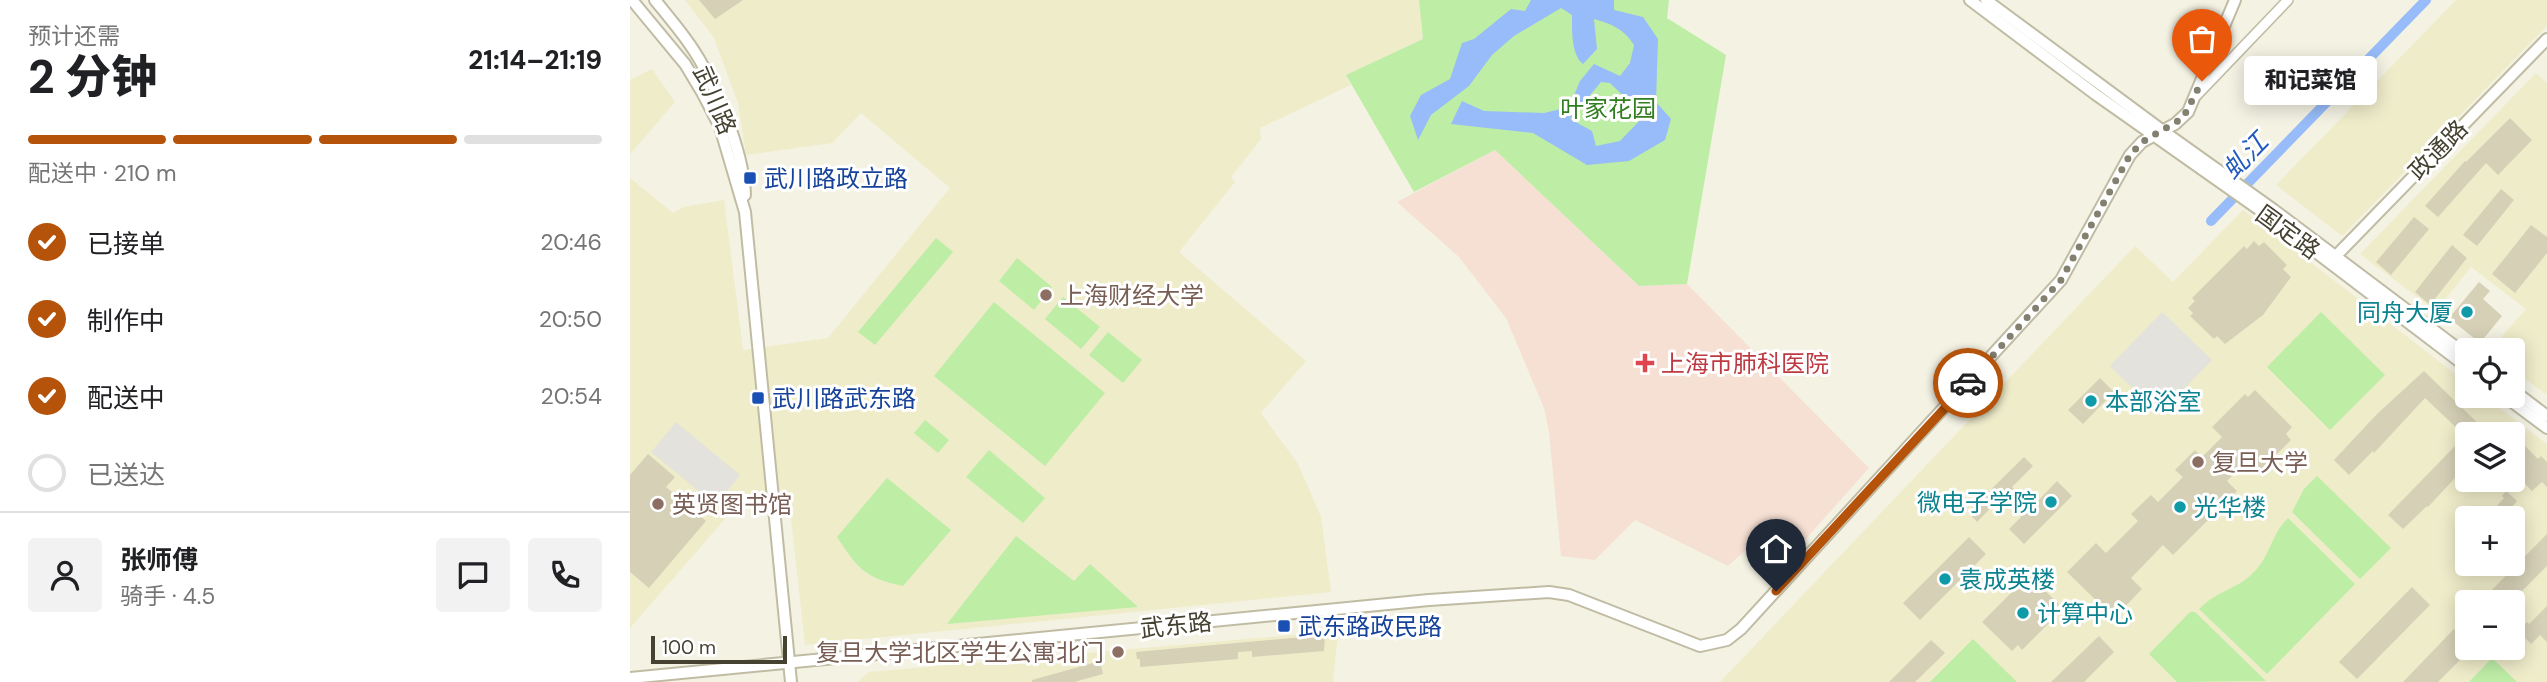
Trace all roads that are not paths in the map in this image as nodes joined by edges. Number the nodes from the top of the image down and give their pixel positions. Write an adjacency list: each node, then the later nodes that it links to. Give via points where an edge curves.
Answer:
1 (632, 0): 10 (street, via 685,64 703,94 720,127)
2 (655, 0): 10 (street, 武川路, via 703,66 722,109 744,180)
3 (1970, 0): 9 (street, 国定路)
4 (1986, 0): 9 (street, 国定路)
5 (2235, 0): 8 (street)
6 (2288, 0): 8 (street)
7 (2547, 39): 11 (street, 政通路)
8 (2196, 96): 9 (street, via 2183,118)
9 (2158, 133): 11 (street, 国定路, via 2248,199 2274,210); 18 (street, 武东路, via 2130,155 2061,280 2029,318 1727,640 1713,645 1690,643 1569,595 1549,592)
10 (745, 212): 18 (street)
11 (2332, 260): 12 (street, 国定路); 13 (street, 国定路)
12 (2455, 347)
13 (2455, 358)
14 (2525, 399): 16 (street)
15 (2520, 408): 17 (street)
16 (2547, 416)
17 (2547, 428)
18 (790, 663): 19 (street, 武东路); 20 (street)
19 (630, 678)
20 (791, 682)

